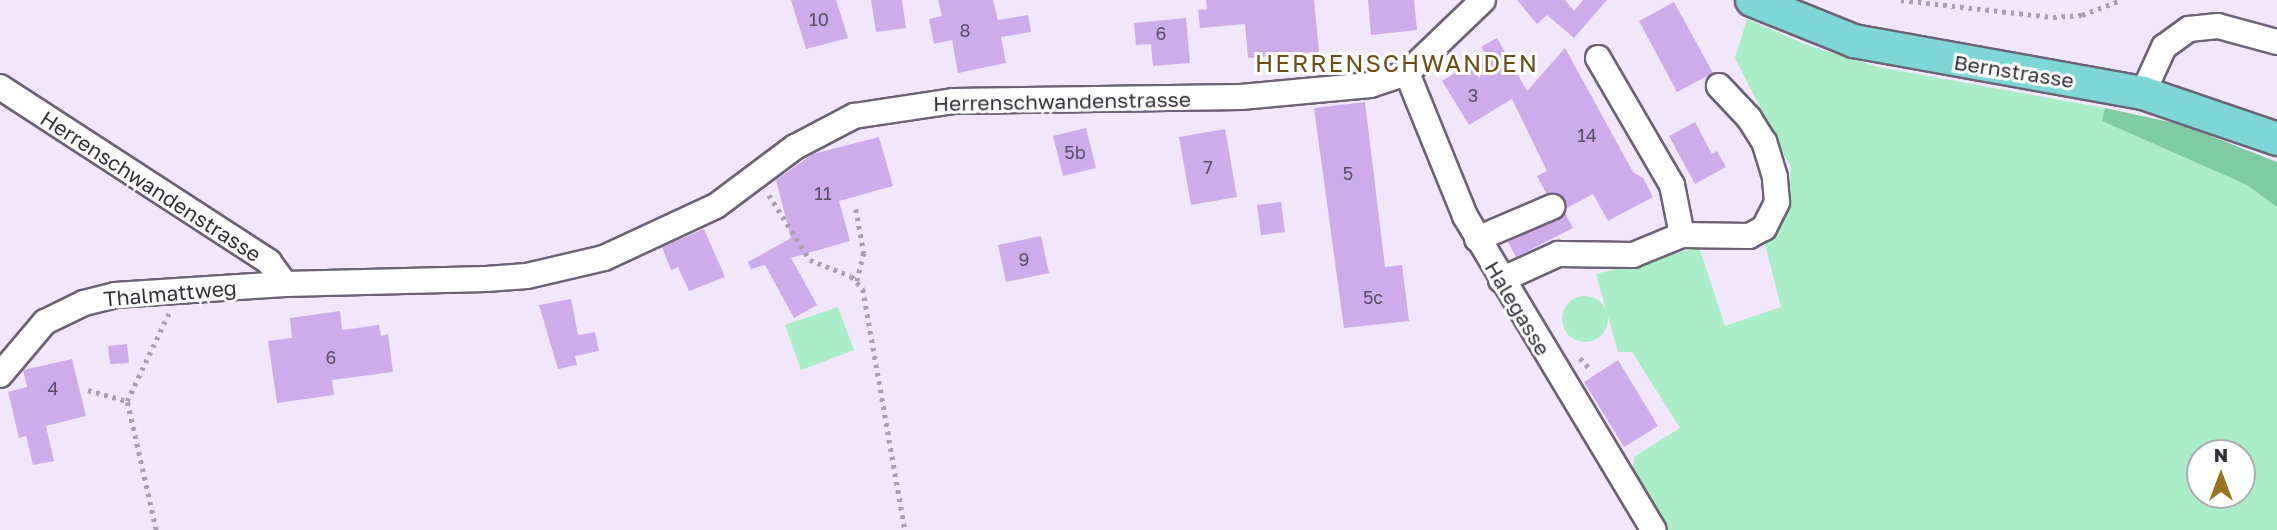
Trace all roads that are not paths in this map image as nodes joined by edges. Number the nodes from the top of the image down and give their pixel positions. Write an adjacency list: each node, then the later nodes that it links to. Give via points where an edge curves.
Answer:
1 (1483, 0): 3 (street, Herrenschwandenstrasse)
2 (1752, 0): 9 (main road, Bernstrasse, via 1854,41)
3 (1463, 10): 6 (street, Herrenschwandenstrasse)
4 (2277, 41): 9 (street, via 2218,26 2189,29 2164,47)
5 (1598, 58): 12 (street, via 1672,185)
6 (1407, 73): 13 (street, Halegasse); 15 (street, Herrenschwandenstrasse, via 1370,85 1269,96 931,103 854,117 817,133 669,232 566,269 485,279)
7 (1718, 86): 12 (street, via 1749,118 1763,142 1777,202 1764,228 1749,236)
8 (0, 87): 15 (street, Herrenschwandenstrasse, via 269,262)
9 (2143, 93): 10 (main road, Bernstrasse)
10 (2277, 139)
11 (1552, 207): 13 (street)
12 (1682, 235): 14 (street, via 1633,255 1558,254)
13 (1477, 239): 14 (street, Halegasse)
14 (1501, 280): 17 (street, Halegasse)
15 (285, 284): 16 (street, Thalmattweg, via 115,295 62,312 28,337)
16 (0, 374)
17 (1654, 530)

